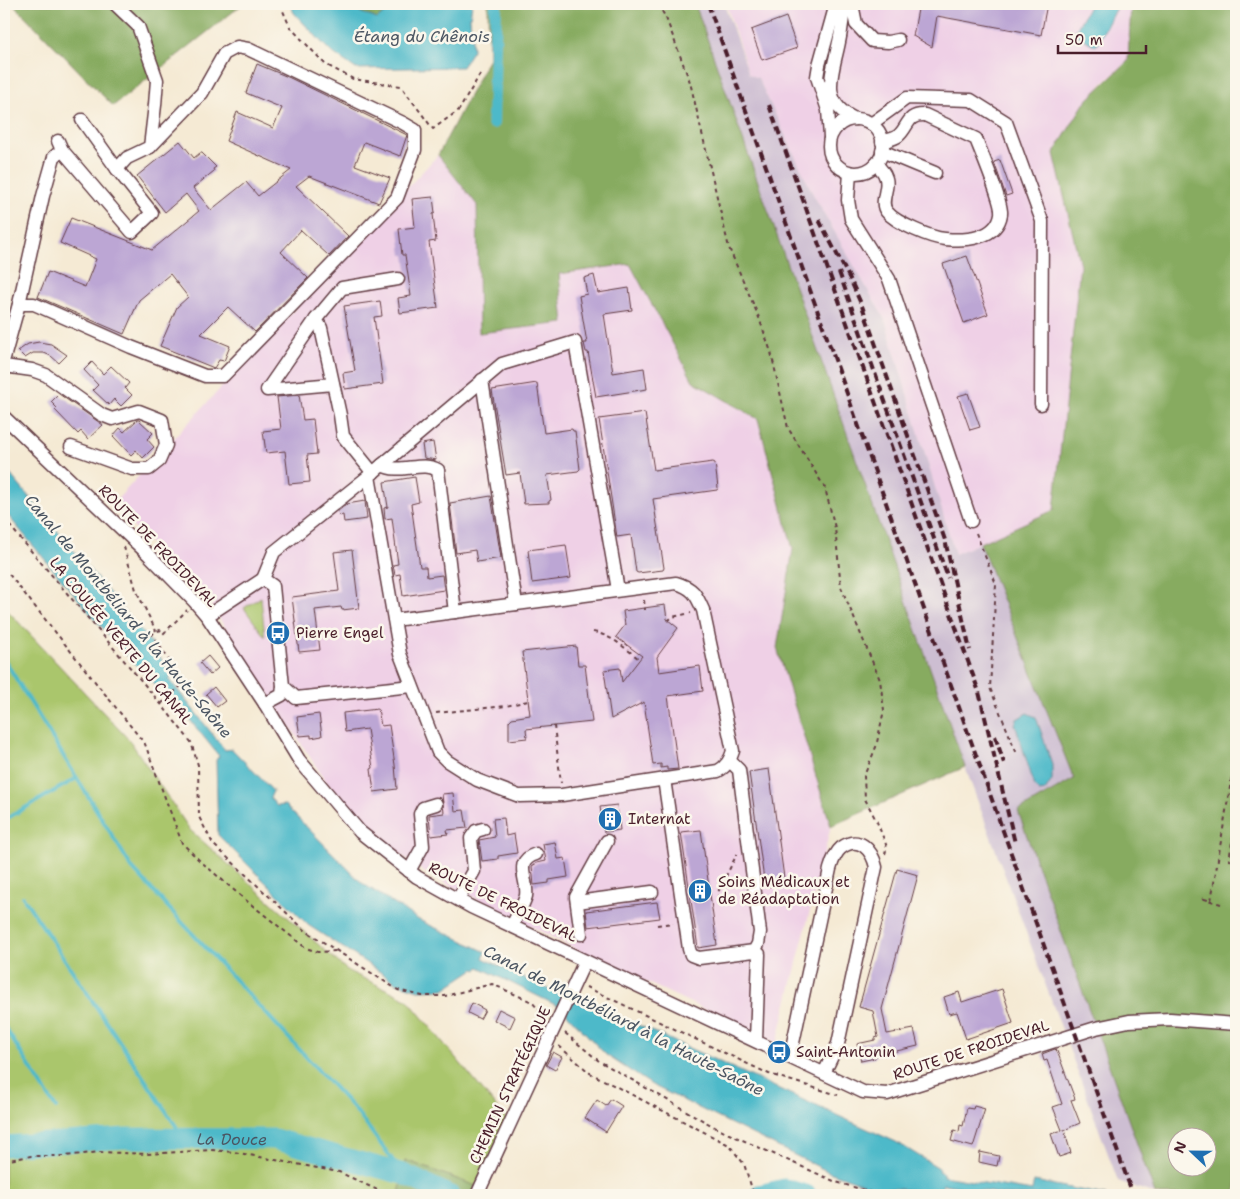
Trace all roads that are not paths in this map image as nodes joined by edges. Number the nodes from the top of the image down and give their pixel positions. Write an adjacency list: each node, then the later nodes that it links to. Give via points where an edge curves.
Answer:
1 (115, 4): 11 (street, via 138,26 157,80)
2 (836, 4): 9 (street, via 817,78 828,110)
3 (846, 4): 6 (street, via 830,90 835,103)
4 (852, 4): 5 (street, via 856,24 872,42)
5 (898, 40)
6 (855, 119): 8 (street); 9 (street, via 840,125)
7 (82, 120): 13 (street)
8 (870, 124): 10 (street, via 878,131); 23 (street, via 907,98 971,100 1006,122 1042,221)
9 (830, 138): 14 (street, via 830,156 842,170)
10 (882, 146): 12 (street); 12 (street, via 898,137 909,120 919,115 976,139 1002,212 998,225 988,234 967,239 944,239 893,218 885,211 883,199 886,176); 15 (street)
11 (150, 147): 13 (street, via 127,158); 17 (street, via 202,93 224,54 237,46 415,130 415,150 397,198 223,376 205,376 34,304)
12 (876, 164): 14 (street, via 869,170)
13 (117, 169): 17 (street, via 152,213 132,232 60,146 43,196)
14 (850, 173): 27 (street, via 848,200 851,220 889,279)
15 (935, 173)
16 (398, 279): 18 (street, via 342,288)
17 (19, 304): 19 (street)
18 (316, 319): 22 (street, via 321,328); 22 (street, via 267,390)
19 (4, 358)
20 (4, 366): 25 (street, via 46,375 112,419 139,410 162,420 166,445 159,461 149,469 132,469)
21 (482, 380): 26 (street); 29 (street, via 502,364 575,342); 30 (street)
22 (333, 384): 26 (street, via 343,436)
23 (1041, 404)
24 (4, 417): 32 (street, ROUTE DE FROIDEVAL, via 130,536)
25 (71, 447)
26 (374, 472): 28 (street, via 274,552); 31 (street, via 431,466 438,470); 33 (street)
27 (971, 522)
28 (263, 578): 32 (street); 34 (street, via 273,586)
29 (618, 590): 30 (street); 37 (street, via 676,583 688,586 697,595 734,751)
30 (516, 604): 31 (street)
31 (456, 612): 33 (street)
32 (207, 616): 36 (street, ROUTE DE FROIDEVAL)
33 (394, 620): 35 (street, via 400,654)
34 (283, 686): 35 (street, via 296,698); 36 (street, via 282,695)
35 (412, 686): 38 (street, via 438,752 477,780 519,796 562,794)
36 (265, 704): 43 (street, ROUTE DE FROIDEVAL, via 299,760 360,832)
37 (730, 761): 38 (street, via 718,771); 49 (street, via 739,770 760,932)
38 (664, 779): 49 (street, via 691,954 699,958)
39 (436, 804): 43 (street, via 423,808 420,814 423,846)
40 (483, 829): 45 (street, via 476,831 471,838 474,871)
41 (607, 841): 46 (street, via 580,888)
42 (536, 854): 47 (street, via 524,862 522,871 526,895)
43 (408, 871): 45 (street, ROUTE DE FROIDEVAL)
44 (652, 892): 46 (street)
45 (458, 899): 47 (street, ROUTE DE FROIDEVAL)
46 (577, 902): 48 (street)
47 (512, 926): 50 (street, ROUTE DE FROIDEVAL)
48 (581, 934)
49 (754, 951): 52 (street, via 758,954)
50 (585, 961): 52 (street, ROUTE DE FROIDEVAL); 55 (street, CHEMIN STRATÉGIQUE)
51 (1236, 1024): 54 (street, ROUTE DE FROIDEVAL, via 1170,1019 1096,1028 887,1094 863,1092)
52 (756, 1041): 53 (street, ROUTE DE FROIDEVAL)
53 (790, 1057): 54 (street, ROUTE DE FROIDEVAL); 54 (street, via 834,857 840,848 849,844 864,845 870,850 876,867 838,1044)
54 (824, 1073)
55 (478, 1195)

